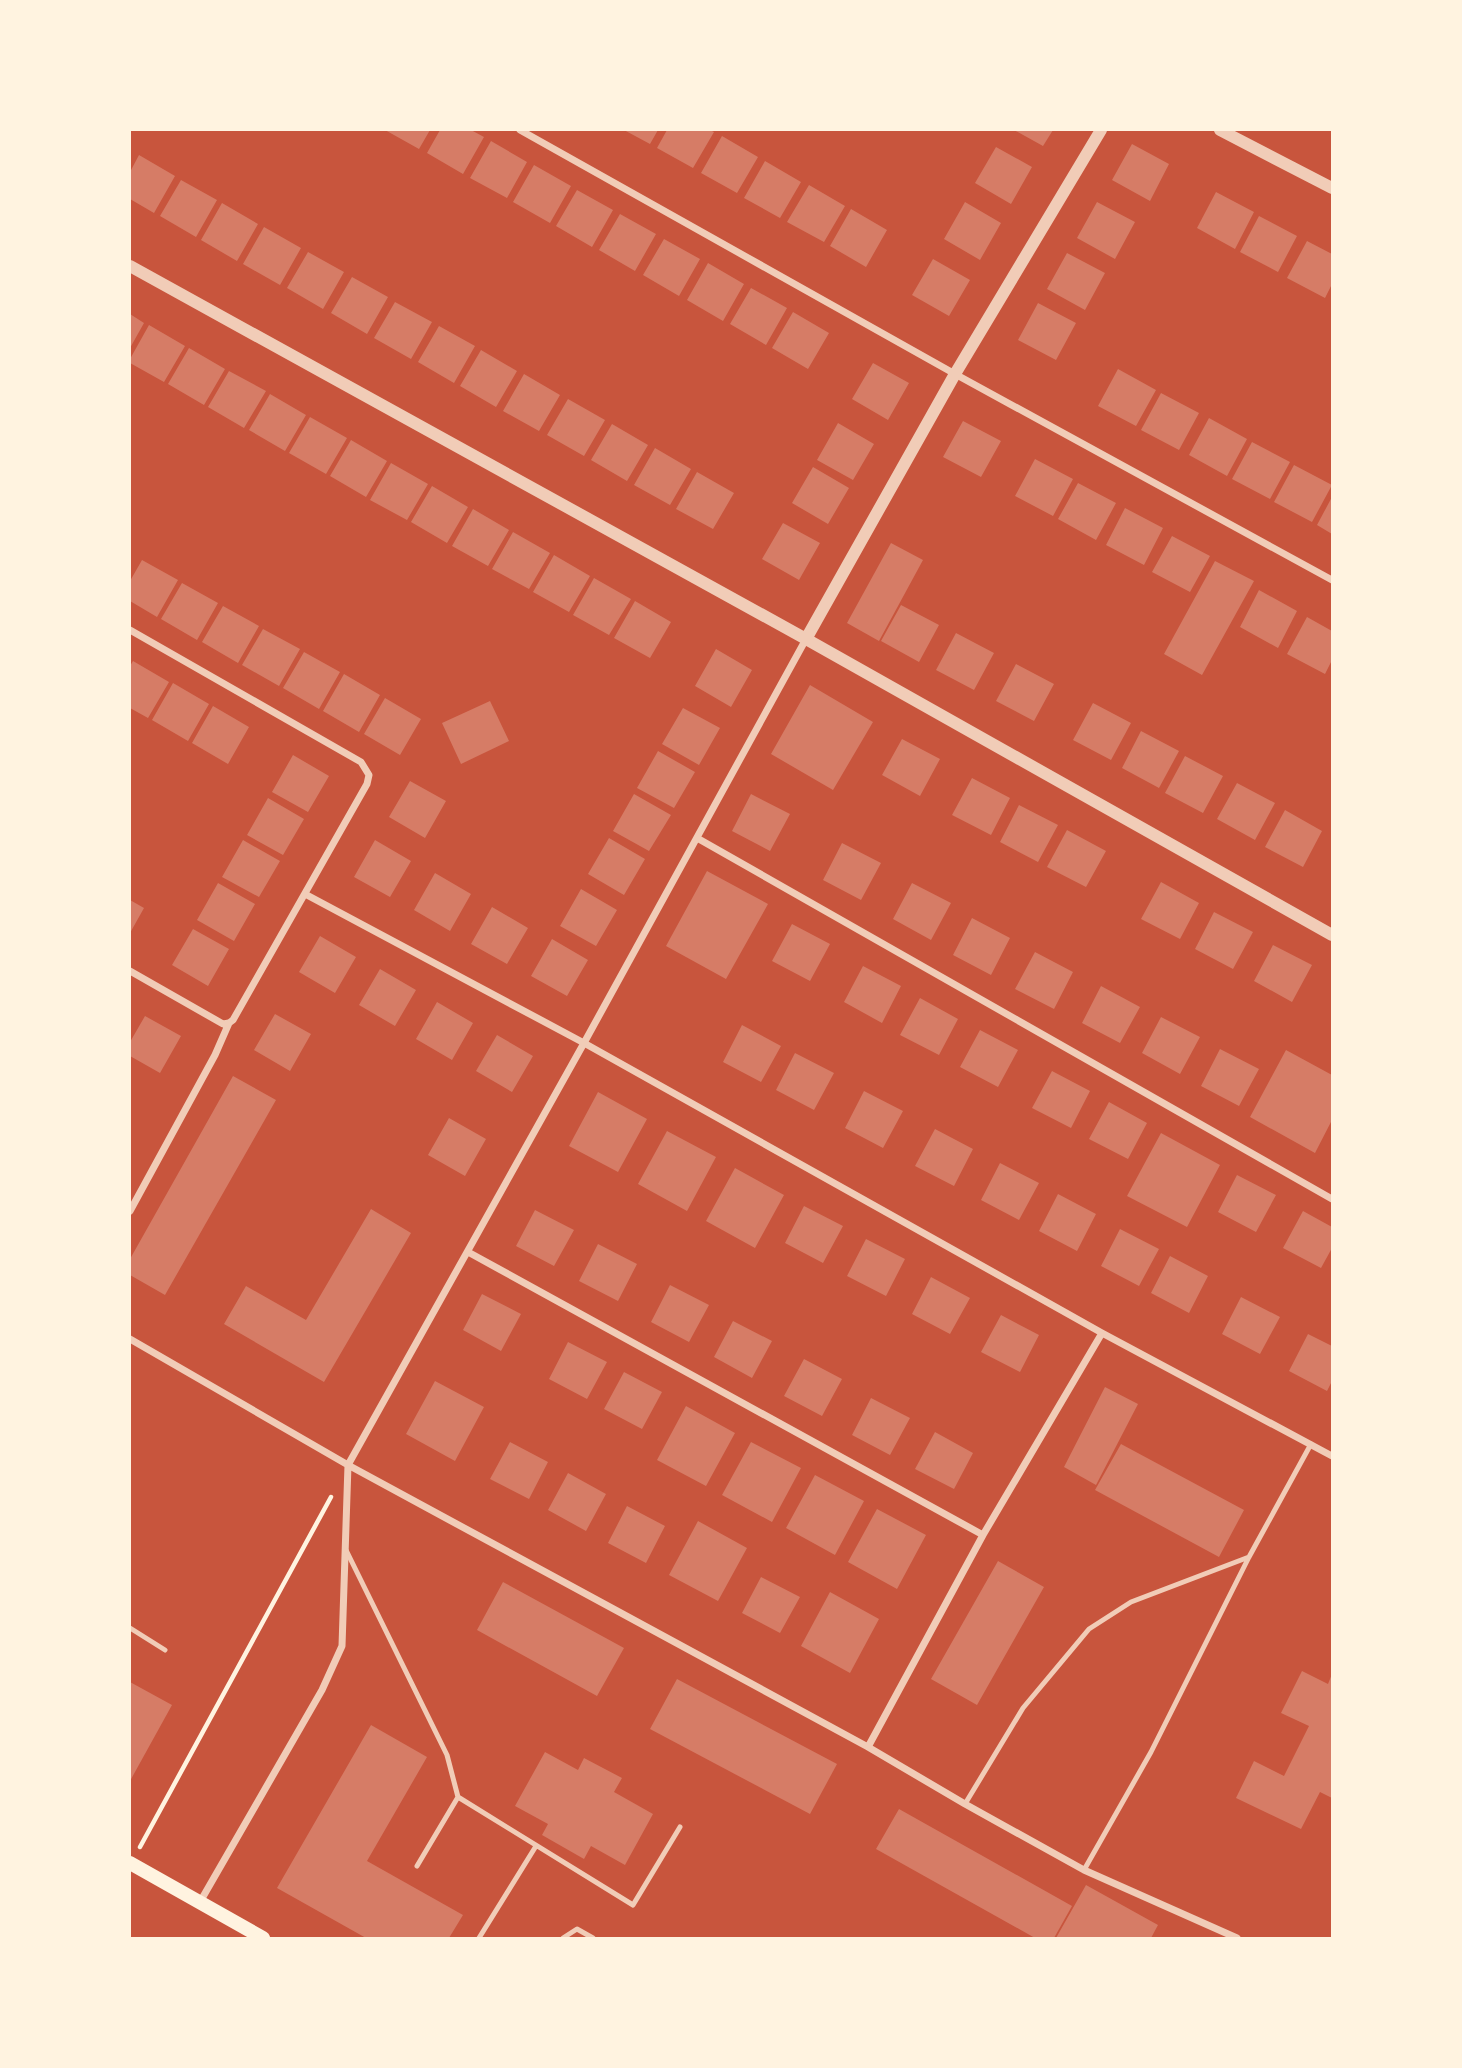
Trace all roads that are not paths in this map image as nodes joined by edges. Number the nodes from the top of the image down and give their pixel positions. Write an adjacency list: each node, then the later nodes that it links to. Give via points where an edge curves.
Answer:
1 (520, 130): 6 (street)
2 (1101, 130): 6 (street)
3 (1220, 130): 4 (street)
4 (1332, 188)
5 (130, 266): 9 (street)
6 (955, 374): 7 (street); 9 (street)
7 (1332, 580)
8 (130, 630): 11 (street, via 366,768 367,784)
9 (806, 639): 10 (street); 12 (street)
10 (697, 838): 15 (street); 16 (street)
11 (304, 894): 14 (street); 15 (street)
12 (1332, 935)
13 (130, 971): 14 (street, via 223,1024)
14 (229, 1023): 17 (street)
15 (584, 1043): 18 (street); 19 (street)
16 (1332, 1199)
17 (130, 1210)
18 (468, 1252): 23 (street); 24 (street)
19 (1102, 1333): 21 (street); 24 (street)
20 (130, 1339): 23 (street)
21 (1311, 1444): 22 (street); 26 (lane)
22 (1332, 1456)
23 (348, 1465): 25 (street); 29 (street)
24 (983, 1535): 29 (street)
25 (345, 1547): 30 (lane, via 447,1755); 37 (street, via 342,1646)
26 (1249, 1557): 31 (lane, via 1132,1602 1089,1629 1023,1708); 36 (lane, via 1151,1752)
27 (130, 1628): 28 (lane)
28 (166, 1650)
29 (868, 1747): 31 (street)
30 (458, 1797): 33 (lane); 35 (lane)
31 (965, 1804): 36 (street)
32 (680, 1827): 33 (lane, via 633,1905)
33 (536, 1846): 39 (lane)
34 (130, 1863): 37 (main road)
35 (417, 1866)
36 (1084, 1870): 42 (street)
37 (199, 1903): 38 (main road)
38 (263, 1938)
39 (479, 1938)
40 (563, 1938): 41 (lane, via 577,1929)
41 (593, 1938)
42 (1237, 1938)

